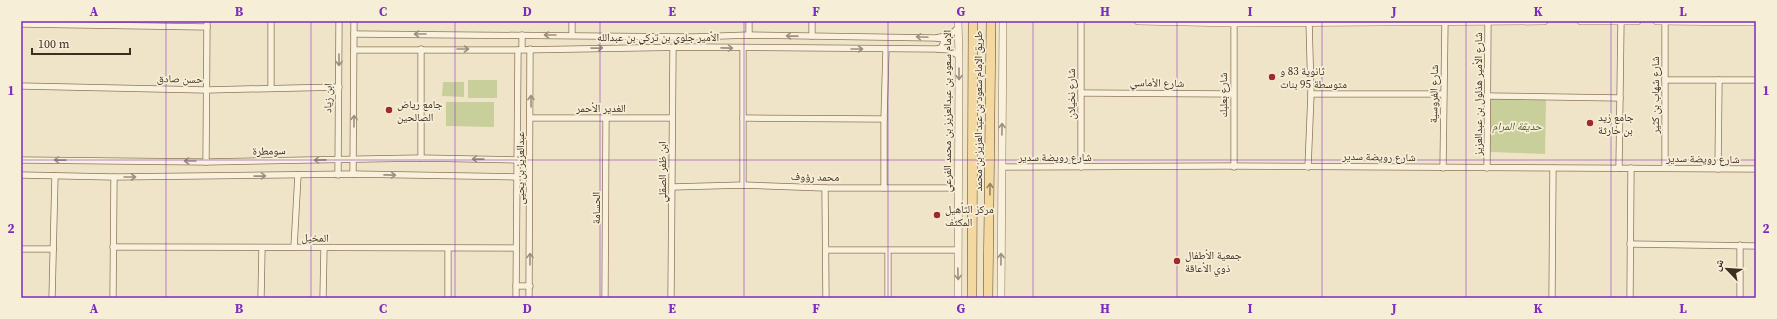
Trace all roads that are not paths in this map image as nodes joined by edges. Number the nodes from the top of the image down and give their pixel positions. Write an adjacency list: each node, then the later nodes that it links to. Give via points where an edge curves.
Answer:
1 (272, 21): 54 (street)
2 (339, 21): 53 (street, ابن زياد, one-way to 53)
3 (354, 21): 29 (street)
4 (572, 21): 31 (street)
5 (749, 21): 32 (street)
6 (812, 21): 34 (street)
7 (967, 21): 67 (main road)
8 (973, 21): 67 (main road, طريق الإمام سعود بن عبد العزيز بن محمد)
9 (991, 21): 48 (main road, طريق الإمام سعود بن عبد العزيز بن محمد)
10 (997, 21): 48 (main road, via 996,57)
11 (1003, 21): 75 (street, one-way to 11)
12 (1081, 21): 56 (street, شارع نخيلان)
13 (1138, 21): 25 (street)
14 (1309, 21): 15 (street); 25 (street); 58 (street)
15 (1445, 21): 16 (street); 59 (street, شارع الفروسية)
16 (1488, 21): 17 (street); 60 (street, شارع الأمير هذلول بن عبدالعزيز)
17 (1544, 21)
18 (1581, 21): 19 (street)
19 (1621, 21): 20 (street); 61 (street)
20 (1637, 21)
21 (1657, 21): 22 (street)
22 (1665, 21): 23 (street); 49 (street, شارع شهاب بن كثير)
23 (1756, 22)
24 (62, 23): 26 (street); 27 (street)
25 (1234, 23): 57 (street, شارع بعلبك)
26 (21, 24)
27 (207, 24): 55 (street)
28 (958, 25): 36 (street, الأمير جلوي بن تركي بن عبدالله, via 950,35); 47 (street, الإمام سعود بن عبدالعزيز بن محمد الفرعي)
29 (354, 34): 30 (street, الأمير جلوي بن تركي بن عبدالله, one-way to 29); 45 (street)
30 (522, 35): 31 (street, الأمير جلوي بن تركي بن عبدالله, one-way to 30); 42 (street, عبدالعزيز بن يحيى)
31 (572, 35): 35 (street, الأمير جلوي بن تركي بن عبدالله)
32 (749, 35): 33 (street, الأمير جلوي بن تركي بن عبدالله); 34 (street, الأمير جلوي بن تركي بن عبدالله, one-way to 32)
33 (703, 36): 35 (street, الأمير جلوي بن تركي بن عبدالله); 39 (street)
34 (812, 36): 36 (street, الأمير جلوي بن تركي بن عبدالله, one-way to 34)
35 (693, 37): 38 (street)
36 (936, 38): 44 (street, via 944,41)
37 (673, 47): 38 (street, الأمير جلوي بن تركي بن عبدالله); 43 (street, الأمير جلوي بن تركي بن عبدالله, one-way to 37); 64 (street, ابن ظفر الصقلي)
38 (692, 47): 39 (street, الأمير جلوي بن تركي بن عبدالله)
39 (702, 47): 40 (street, الأمير جلوي بن تركي بن عبدالله, one-way to 40)
40 (743, 48): 46 (street, الأمير جلوي بن تركي بن عبدالله, one-way to 46); 65 (street)
41 (421, 49): 42 (street, الأمير جلوي بن تركي بن عبدالله, one-way to 42); 45 (street, الأمير جلوي بن تركي بن عبدالله); 68 (street)
42 (520, 49): 43 (street, الأمير جلوي بن تركي بن عبدالله); 72 (street, عبدالعزيز بن يحيى)
43 (530, 49): 62 (street, عبدالعزيز بن يحيى, one-way to 43)
44 (938, 49): 46 (street, الأمير جلوي بن تركي بن عبدالله); 47 (street, الأمير جلوي بن تركي بن عبدالله, via 949,50)
45 (354, 50): 69 (street, one-way to 45)
46 (886, 50): 66 (street)
47 (959, 56): 97 (street, الإمام سعود بن عبدالعزيز بن محمد الفرعي, one-way to 97)
48 (991, 72): 127 (main road, طريق الإمام سعود بن عبد العزيز بن محمد, one-way to 48)
49 (1665, 80): 50 (street); 83 (street, شارع شهاب بن كثير)
50 (1719, 80): 51 (street); 84 (street)
51 (1756, 80)
52 (21, 86): 55 (street, حسن صادق)
53 (339, 87): 54 (street, حسن صادق); 71 (street, ابن زياد)
54 (271, 88): 55 (street, حسن صادق)
55 (206, 90): 73 (street)
56 (1081, 93): 57 (street, شارع الأماسي); 76 (street, شارع نخيلان)
57 (1233, 94): 74 (street, شارع بعلبك)
58 (1311, 94): 59 (street); 77 (street)
59 (1443, 94): 78 (street, شارع الفروسية)
60 (1488, 96): 61 (street); 79 (street, شارع الأمير هذلول بن عبدالعزيز)
61 (1620, 98): 81 (street)
62 (531, 118): 63 (street, الغدير الأحمر); 113 (street, عبدالعزيز بن يحيى, one-way to 62)
63 (606, 118): 64 (street, الغدير الأحمر); 121 (street, الحسامة)
64 (672, 118): 94 (street, ابن ظفر الصقلي)
65 (744, 118): 66 (street); 93 (street)
66 (884, 119): 96 (street)
67 (972, 122): 126 (main road, طريق الإمام سعود بن عبد العزيز بن محمد)
68 (421, 158): 69 (street, سومطرة); 72 (street, سومطرة, one-way to 68)
69 (353, 159): 71 (street, سومطرة); 86 (street)
70 (21, 160): 73 (street, سومطرة, one-way to 70)
71 (337, 160): 73 (street, سومطرة, one-way to 73); 89 (street, ابن زياد)
72 (517, 160): 92 (street, عبدالعزيز بن يحيى)
73 (206, 162)
74 (1234, 166): 76 (street, شارع رويضة سدير); 77 (street, شارع رويضة سدير)
75 (1002, 167): 76 (street, شارع رويضة سدير); 128 (street, one-way to 75)
76 (1081, 167)
77 (1308, 167): 78 (street, شارع رويضة سدير)
78 (1443, 168): 79 (street, شارع رويضة سدير)
79 (1487, 168): 80 (street, شارع رويضة سدير)
80 (1553, 168): 81 (street, شارع رويضة سدير); 129 (street)
81 (1619, 168): 82 (street, شارع رويضة سدير)
82 (1631, 168): 83 (street, شارع رويضة سدير); 98 (street)
83 (1665, 168): 84 (street, شارع رويضة سدير)
84 (1718, 169): 85 (street, شارع رويضة سدير)
85 (1756, 169)
86 (353, 174): 89 (street); 92 (street, one-way to 92)
87 (21, 175): 90 (street)
88 (298, 175): 89 (street); 91 (street, one-way to 88); 102 (street)
89 (338, 175)
90 (55, 176): 91 (street); 107 (street)
91 (114, 177): 101 (street)
92 (517, 177): 105 (street, عبدالعزيز بن يحيى)
93 (743, 185): 94 (street, محمد رؤوف); 95 (street, محمد رؤوف)
94 (672, 187): 122 (street, ابن ظفر الصقلي)
95 (825, 188): 96 (street, محمد رؤوف); 109 (street)
96 (884, 188): 97 (street, محمد رؤوف)
97 (958, 188): 110 (street, الإمام سعود بن عبدالعزيز بن محمد الفرعي)
98 (1630, 244): 99 (street); 130 (street)
99 (1740, 245): 100 (street); 131 (street)
100 (1756, 246)
101 (113, 247): 103 (street, المخيل); 115 (street)
102 (294, 247): 103 (street, المخيل); 104 (street, المخيل)
103 (262, 248): 116 (street)
104 (324, 248): 108 (street, المخيل); 117 (street)
105 (516, 248): 108 (street, المخيل); 112 (street, عبدالعزيز بن يحيى)
106 (21, 249): 107 (street)
107 (53, 249): 114 (street)
108 (448, 249): 118 (street)
109 (826, 250): 111 (street); 123 (street)
110 (957, 250): 111 (street); 125 (street, الإمام سعود بن عبدالعزيز بن محمد الفرعي, one-way to 125)
111 (888, 251): 124 (street)
112 (516, 286): 113 (street); 119 (street, عبدالعزيز بن يحيى)
113 (530, 286): 120 (street, عبدالعزيز بن يحيى)
114 (52, 298)
115 (113, 298)
116 (261, 298)
117 (323, 298)
118 (448, 298)
119 (516, 298)
120 (529, 298)
121 (605, 298)
122 (672, 298)
123 (826, 298)
124 (888, 298)
125 (958, 298)
126 (972, 298)
127 (988, 298)
128 (1001, 298)
129 (1552, 298)
130 (1630, 298)
131 (1740, 298)

